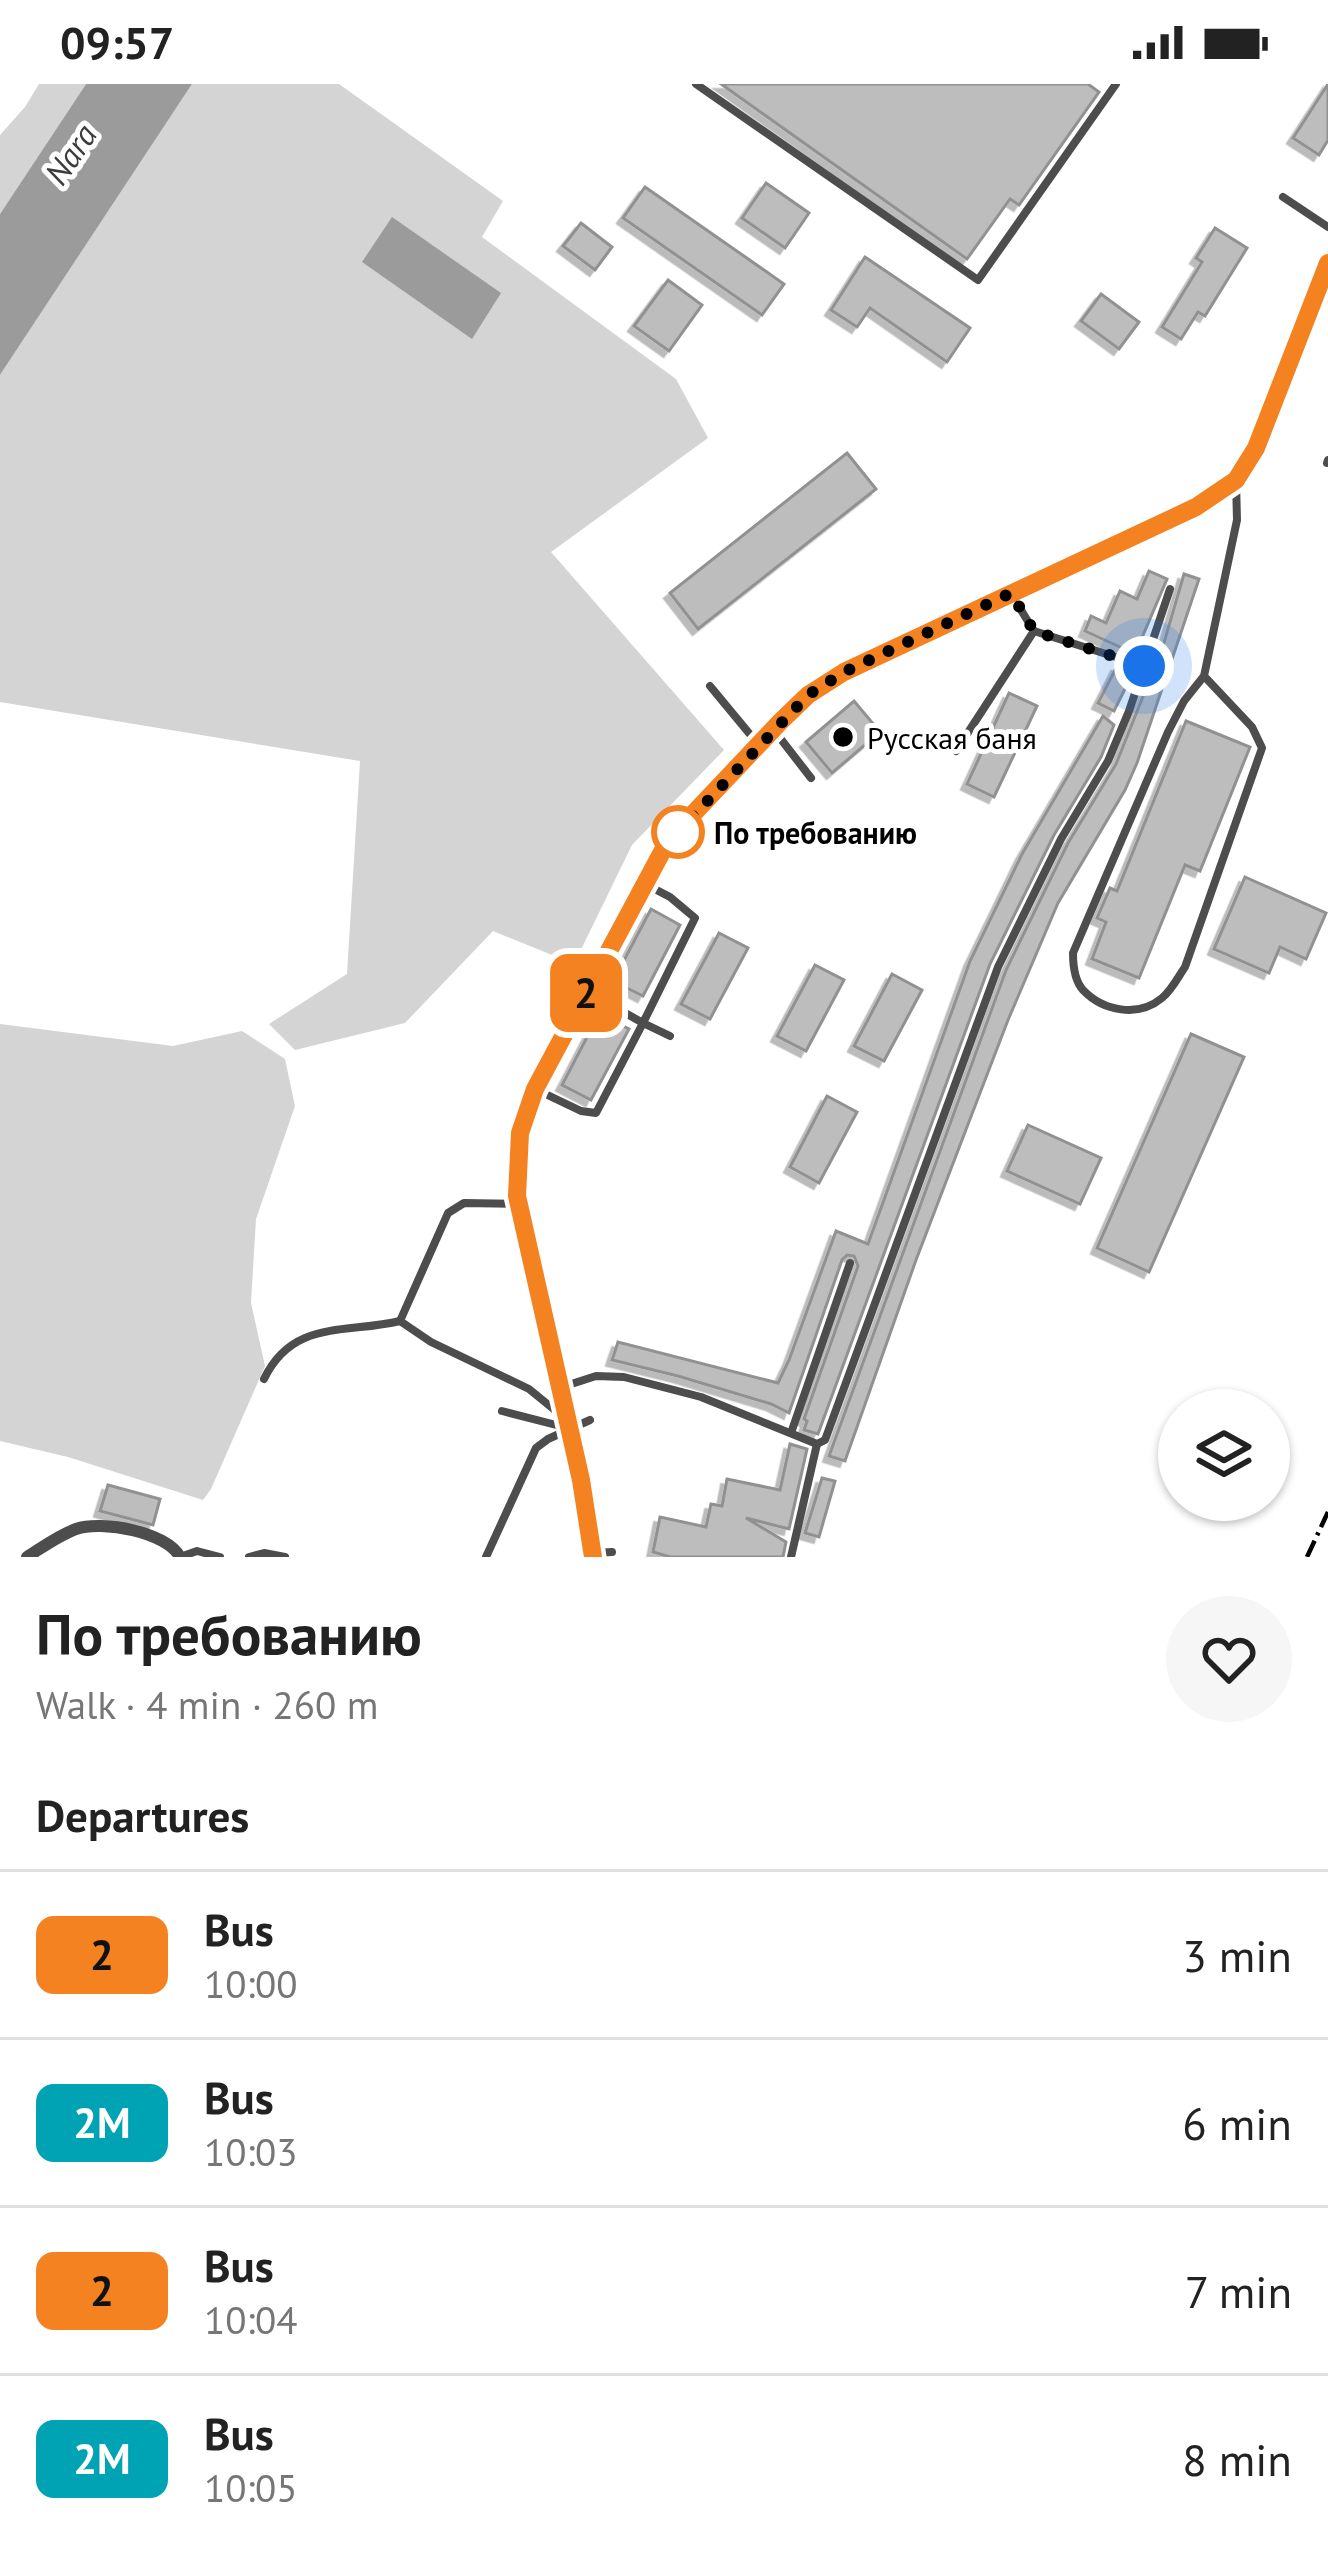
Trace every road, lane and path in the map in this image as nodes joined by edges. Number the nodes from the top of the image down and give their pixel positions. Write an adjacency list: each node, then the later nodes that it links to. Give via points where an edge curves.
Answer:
1 (696, 84): 2 (lane, via 977,280)
2 (1116, 84)
3 (1283, 197): 4 (lane)
4 (1328, 226)
5 (1328, 263): 6 (street)
6 (1236, 480): 8 (street, via 1196,507); 11 (lane, via 1237,520)
7 (1170, 590): 10 (lane)
8 (1011, 593): 9 (lane); 13 (street, via 844,672)
9 (1034, 631): 10 (lane); 15 (lane)
10 (1144, 666): 31 (lane, via 1108,761 998,967 825,1440)
11 (1204, 676): 11 (lane, via 1168,732 1073,953 1082,989 1123,1011 1162,998 1185,967 1262,748)
12 (710, 686): 14 (lane)
13 (773, 729): 14 (street); 16 (lane)
14 (758, 745): 17 (street, via 693,814)
15 (956, 751)
16 (811, 778)
17 (644, 884): 18 (street); 19 (lane, via 695,918)
18 (586, 992): 19 (lane); 21 (street)
19 (643, 1023): 20 (lane); 21 (lane, via 596,1113)
20 (670, 1036)
21 (535, 1089): 22 (street, via 520,1133)
22 (519, 1204): 24 (lane, via 464,1203 448,1213); 26 (street)
23 (850, 1263): 30 (lane)
24 (400, 1322): 25 (lane, via 311,1334 274,1359); 29 (lane, via 529,1389)
25 (264, 1379)
26 (560, 1388): 29 (street); 30 (lane, via 624,1377)
27 (502, 1411): 29 (lane)
28 (590, 1420): 29 (lane)
29 (569, 1424): 33 (street); 39 (lane, via 536,1448)
30 (791, 1433): 31 (lane)
31 (817, 1444): 40 (lane)
32 (612, 1552): 33 (lane)
33 (593, 1555)
34 (27, 1557): 35 (street, via 91,1525 156,1536)
35 (180, 1557): 36 (lane)
36 (220, 1557)
37 (249, 1557): 38 (lane)
38 (285, 1557)
39 (485, 1557)
40 (790, 1557)

